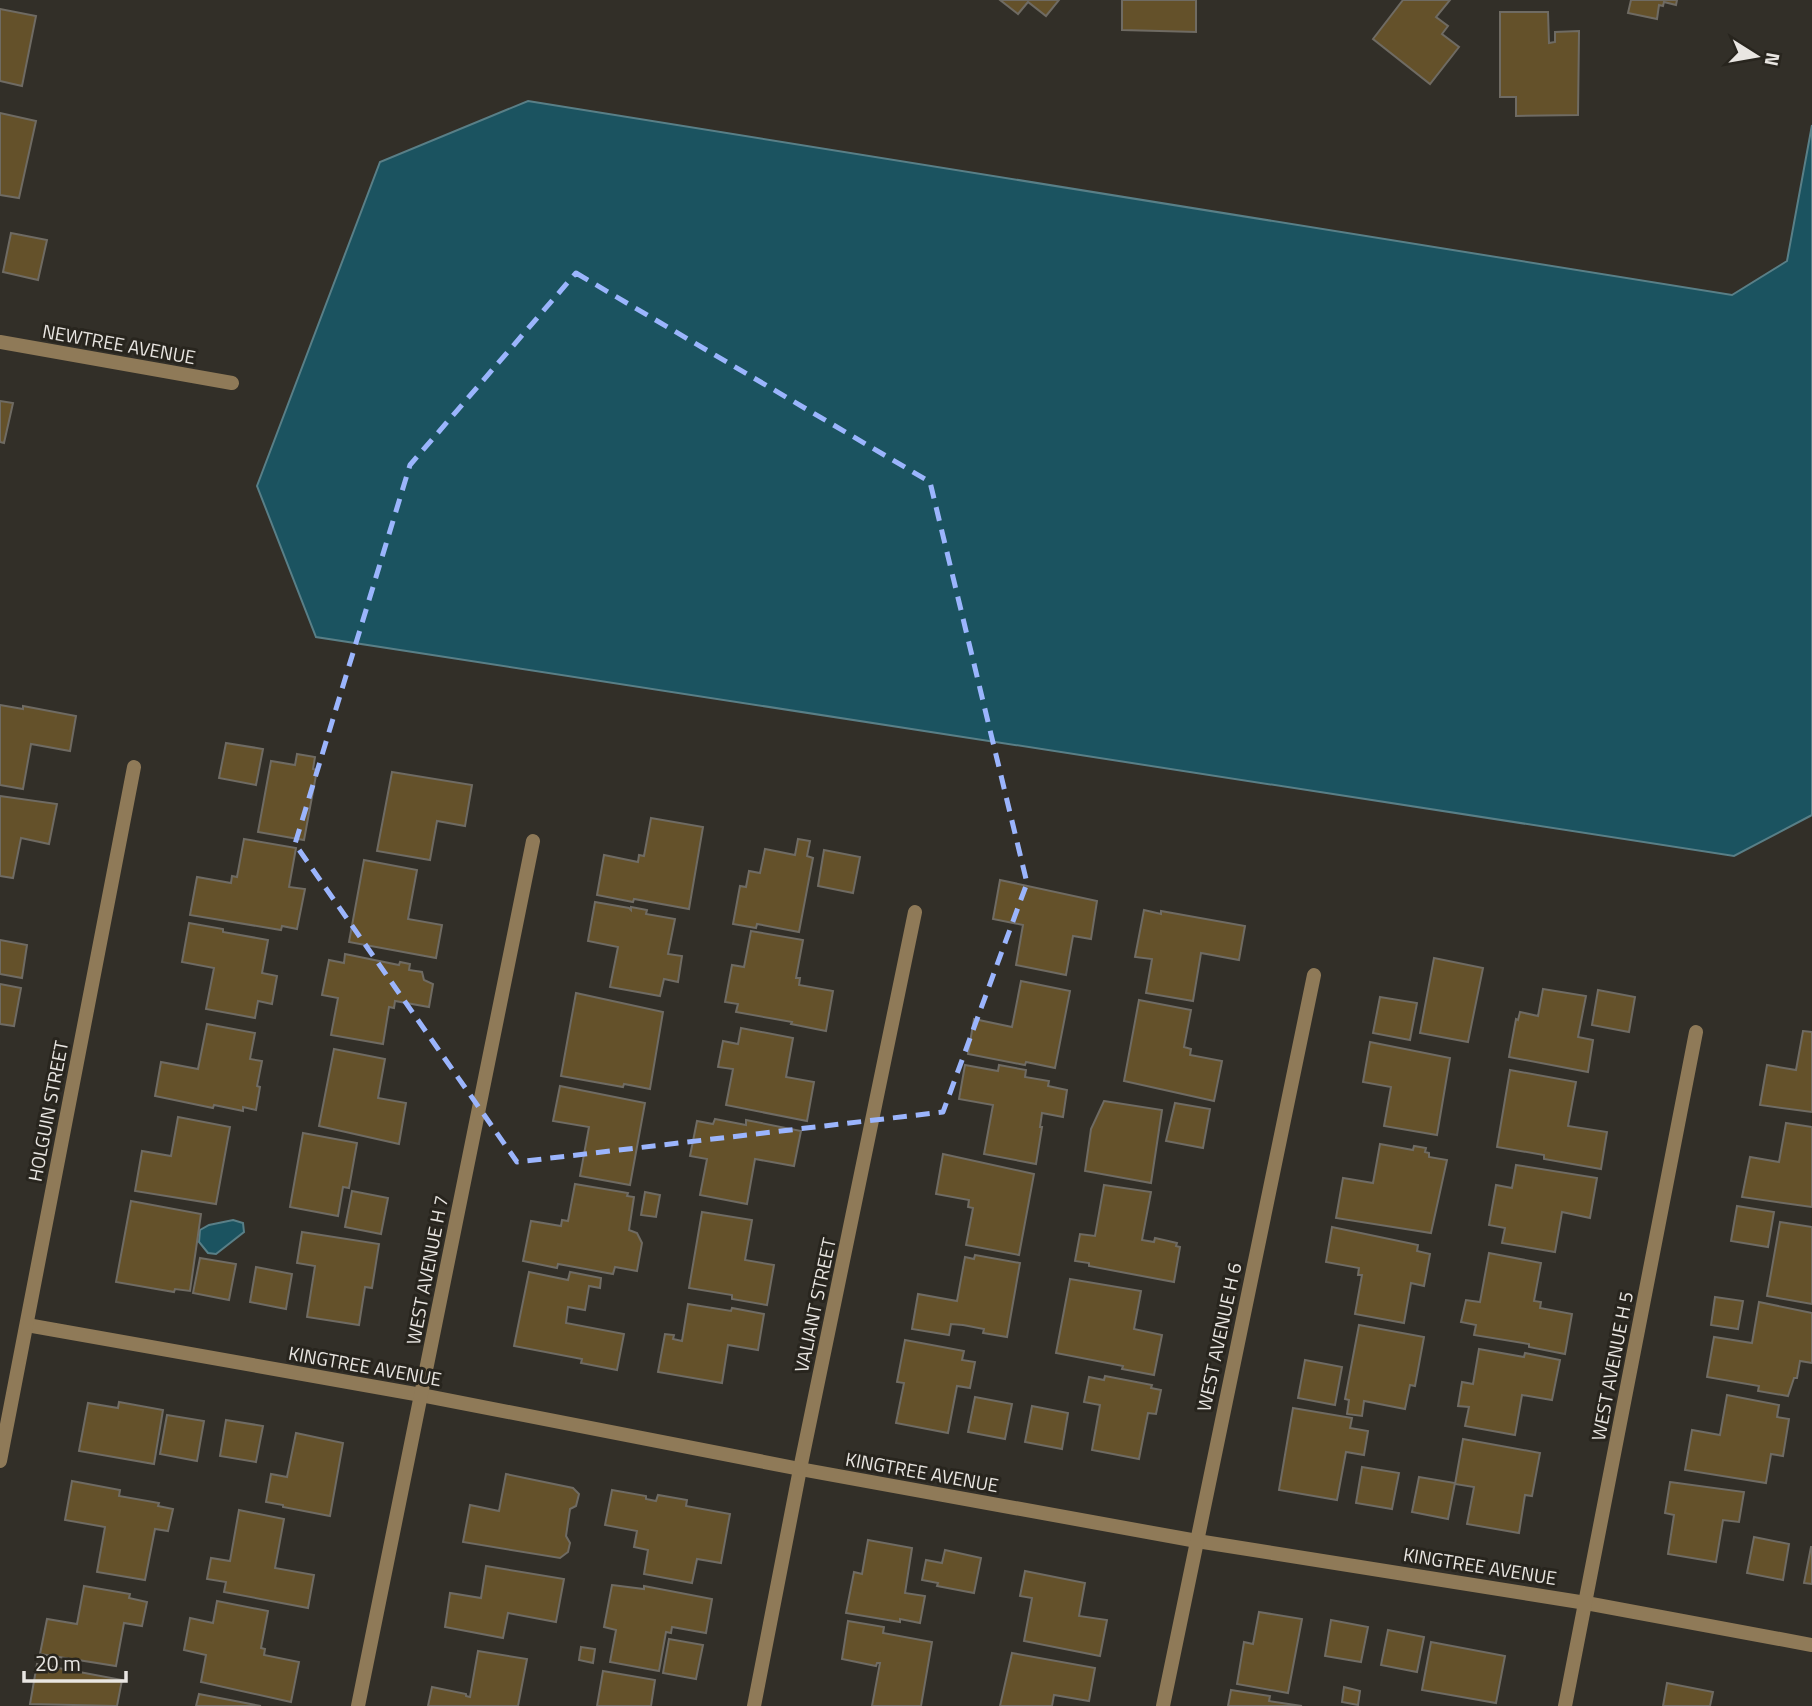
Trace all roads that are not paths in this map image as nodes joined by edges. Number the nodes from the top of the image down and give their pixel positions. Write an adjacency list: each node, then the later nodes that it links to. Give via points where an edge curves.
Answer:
1 (0, 342): 2 (street, NEWTREE AVENUE)
2 (232, 383)
3 (134, 767): 8 (street, HOLGUIN STREET)
4 (533, 841): 9 (street, WEST AVENUE H 7)
5 (915, 912): 11 (street, VALIANT STREET)
6 (1314, 975): 12 (street, WEST AVENUE H 6)
7 (1696, 1032): 13 (street, WEST AVENUE H 5)
8 (27, 1325): 9 (street, KINGTREE AVENUE); 10 (street, HOLGUIN STREET)
9 (421, 1395): 11 (street, KINGTREE AVENUE); 15 (street, WEST AVENUE H 7)
10 (0, 1461)
11 (800, 1469): 12 (street, KINGTREE AVENUE); 16 (street, VALIANT STREET)
12 (1197, 1541): 13 (street, KINGTREE AVENUE); 17 (street, WEST AVENUE H 6)
13 (1587, 1603): 14 (street, KINGTREE AVENUE); 18 (street, WEST AVENUE H 5)
14 (1812, 1645)
15 (358, 1706)
16 (754, 1706)
17 (1163, 1706)
18 (1565, 1706)

